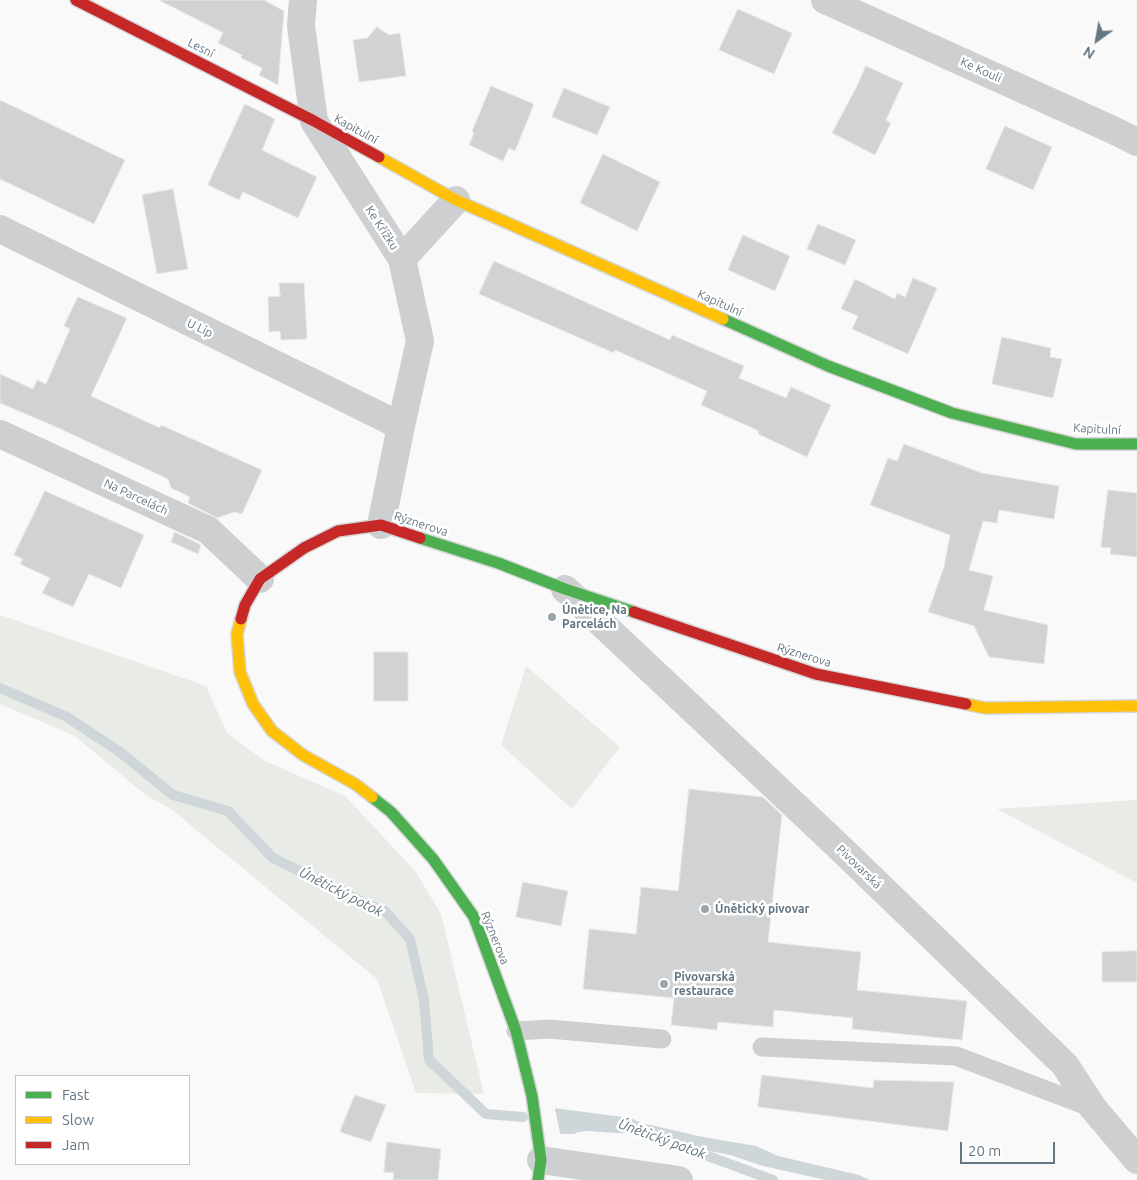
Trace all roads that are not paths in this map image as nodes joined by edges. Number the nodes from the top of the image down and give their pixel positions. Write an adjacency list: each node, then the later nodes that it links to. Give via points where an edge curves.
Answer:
1 (76, 0): 4 (street, Lesní)
2 (303, 0): 4 (street, Ke Křížku, via 301,26)
3 (825, 0): 5 (street, Ke Kouli)
4 (314, 121): 6 (street, Kapitulní); 8 (street, Ke Křížku)
5 (1137, 142)
6 (456, 200): 8 (street); 11 (street, Kapitulní, via 828,366 952,413 1076,444)
7 (0, 229): 9 (street, U Lip)
8 (402, 259): 9 (street, Ke Křížku, via 420,341)
9 (400, 426): 12 (street, Ke Křížku)
10 (0, 434): 13 (street, Na Parcelách, via 208,530)
11 (1137, 444)
12 (381, 525): 13 (street, Rýznerova, via 338,531 304,548); 14 (street, Rýznerova, via 498,563)
13 (260, 578): 16 (street, Rýznerova, via 245,605 237,634 240,672 252,704 272,731 303,755 355,784 391,812 433,859 474,917)
14 (565, 589): 15 (street, Rýznerova, via 825,676 985,708); 19 (street, Pivovarská, via 1065,1065)
15 (1137, 706)
16 (516, 1031): 17 (lane, via 549,1029); 21 (street, Rýznerova, via 532,1096)
17 (662, 1039)
18 (762, 1047): 19 (lane, via 956,1056)
19 (1093, 1108): 20 (street, Pivovarská)
20 (1137, 1160)
21 (539, 1170): 22 (street)
22 (679, 1180)

